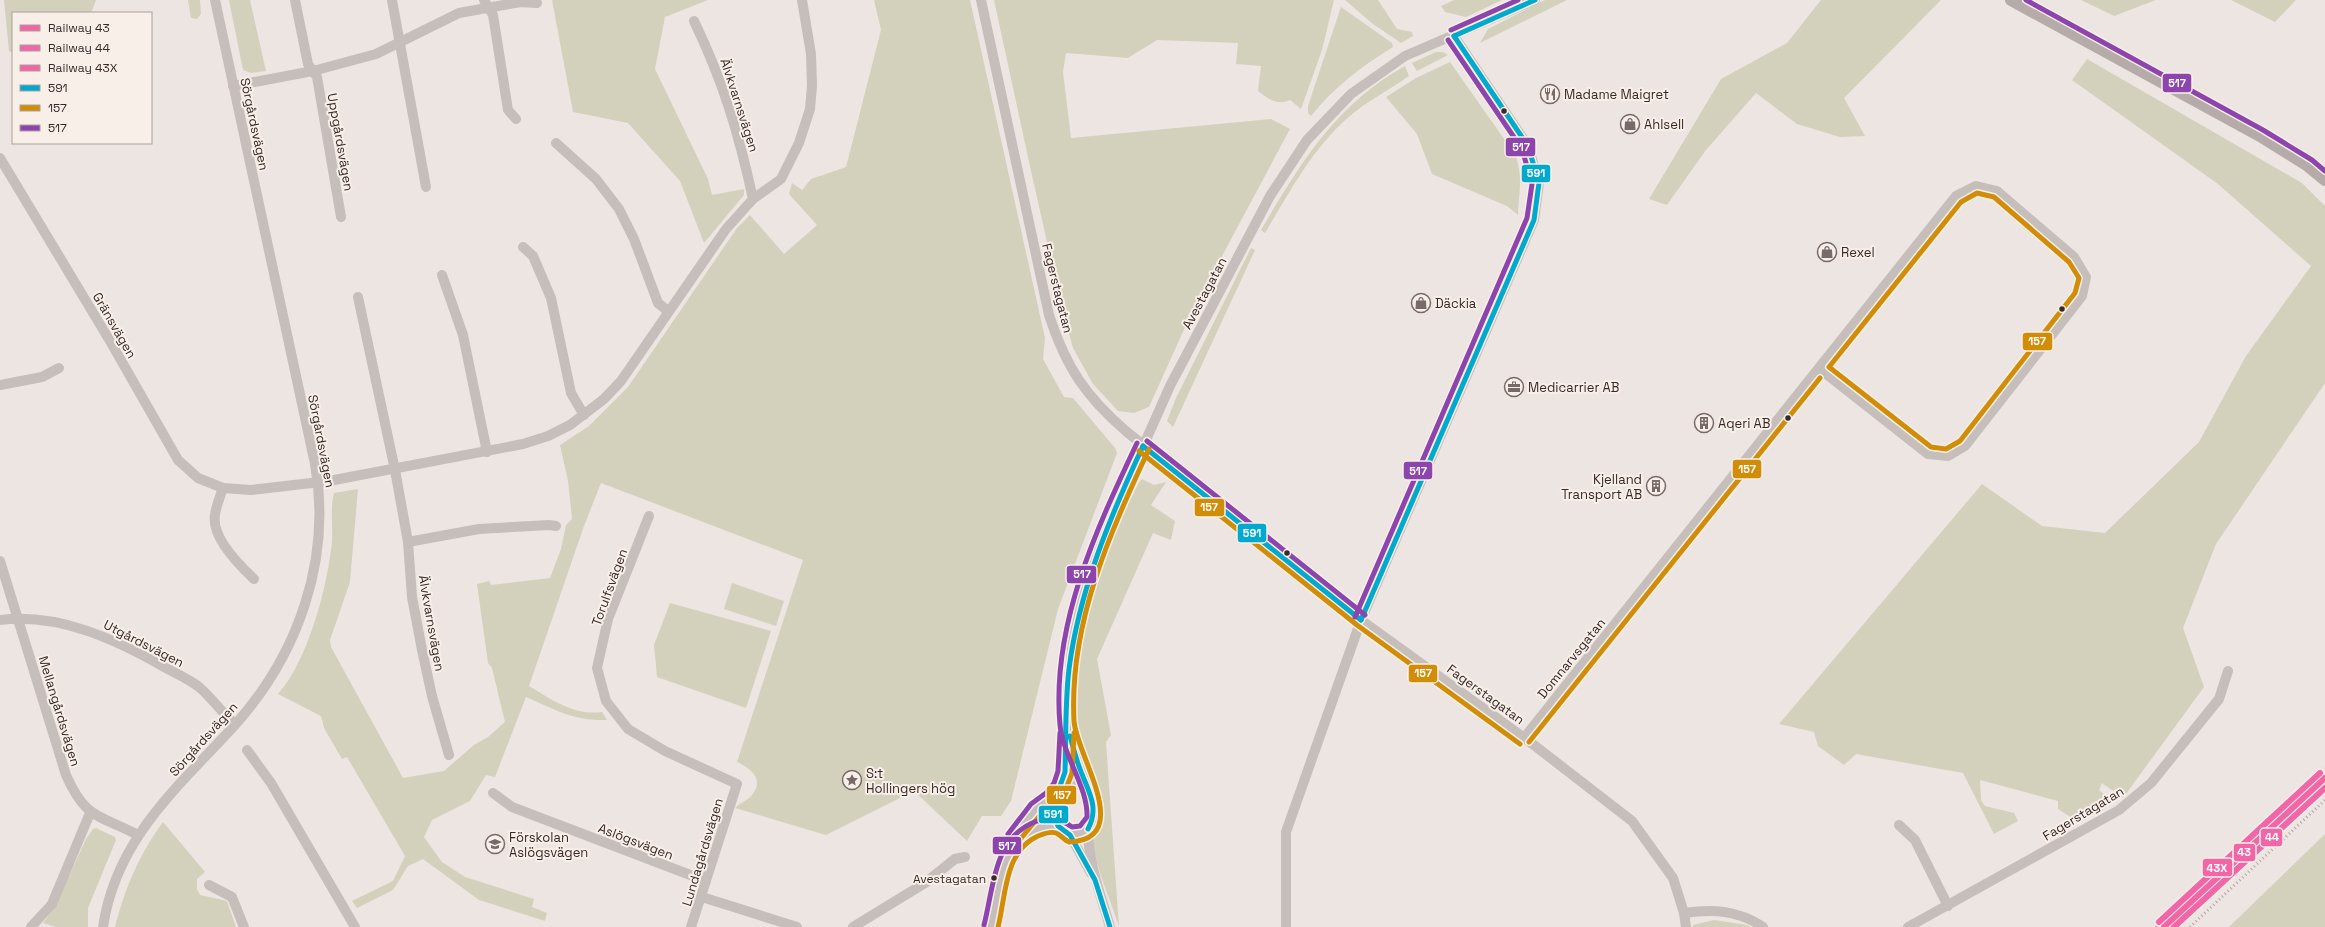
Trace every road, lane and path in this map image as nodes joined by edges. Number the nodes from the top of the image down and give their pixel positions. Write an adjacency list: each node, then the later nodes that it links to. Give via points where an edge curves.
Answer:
1 (215, 0): 14 (street, Sörgårdsvägen)
2 (295, 0): 13 (street, Uppgårdsvägen, via 308,64)
3 (392, 0): 12 (street)
4 (802, 0): 20 (street, via 811,54 810,109 799,143 781,179)
5 (982, 0): 30 (street, Fagerstagatan, via 1041,282 1060,347 1078,382 1099,407)
6 (1535, 0): 11 (street, Avestagatan)
7 (2011, 0): 18 (main road, via 2260,136 2308,166)
8 (486, 4): 9 (street); 12 (street, via 447,18); 15 (street, via 492,15 508,110)
9 (537, 4)
10 (694, 21): 20 (street, Älvkvarnsvägen, via 712,59 734,119)
11 (1454, 36): 30 (street, Avestagatan, via 1394,63 1351,94 1307,140 1270,196 1170,386); 42 (street, via 1528,146 1539,183 1534,220)
12 (400, 42): 13 (street, via 376,54); 19 (street)
13 (313, 71): 14 (street); 21 (street, Uppgårdsvägen, via 317,77)
14 (234, 86): 33 (street, Sörgårdsvägen)
15 (516, 119)
16 (556, 143): 25 (street, via 596,180 619,210 634,239 658,303)
17 (0, 158): 34 (street, Gränsvägen, via 178,460 198,478)
18 (2325, 180)
19 (426, 187)
20 (753, 199): 25 (street, via 726,229)
21 (341, 217)
22 (523, 247): 29 (street, via 533,256 551,298 571,393)
23 (442, 275): 31 (street, via 463,334)
24 (358, 297): 32 (street, Älvkvarnsvägen)
25 (668, 311): 29 (street, via 621,381)
26 (59, 368): 28 (street, via 42,376)
27 (1820, 369): 27 (street, Domnarvsgatan, via 1956,196 1976,186 1997,191 2074,257 2086,277 2082,296 1965,446 1948,456 1928,454); 46 (street, Domnarvsgatan)
28 (0, 385)
29 (584, 415): 31 (street, via 548,436)
30 (1143, 446): 42 (street, Fagerstagatan); 44 (street, Avestagatan, via 1102,539 1083,595 1069,665)
31 (487, 452): 32 (street)
32 (396, 470): 33 (street); 37 (street, Älvkvarnsvägen)
33 (318, 482): 34 (street, Gränsvägen, via 251,490); 45 (street, Sörgårdsvägen, via 319,530 315,563 301,617 276,668)
34 (223, 488): 39 (street, via 214,516 217,533 235,561)
35 (650, 516): 49 (street, Torulfsvägen, via 608,619 597,668 606,701 628,730 665,751)
36 (556, 526): 37 (street, via 480,529)
37 (408, 542): 48 (street, Älvkvarnsvägen, via 412,597 422,650)
38 (0, 561): 40 (street, Mellangårdsvägen)
39 (254, 579)
40 (17, 618): 41 (street, Utgårdsvägen); 45 (street, Utgårdsvägen, via 95,632 198,686); 54 (street, Mellangårdsvägen, via 66,775 76,797)
41 (0, 620)
42 (1361, 620): 46 (street, Fagerstagatan); 77 (street, via 1286,832)
43 (2228, 671): 66 (street, Fagerstagatan, via 2219,699 2151,783 2119,810)
44 (1067, 723): 50 (street, Avestagatan, via 1065,772); 51 (street, Avestagatan, via 1074,755)
45 (235, 724): 58 (street, Sörgårdsvägen)
46 (1524, 738): 67 (street, Fagerstagatan, via 1632,821 1673,878)
47 (247, 750): 71 (street, via 271,783)
48 (449, 755)
49 (737, 784): 63 (street, Lundagårdsvägen)
50 (1060, 786): 51 (street, via 1070,783); 53 (street, Avestagatan)
51 (1088, 787): 57 (street, Avestagatan, via 1095,816)
52 (493, 792): 63 (street, Aslögsvägen, via 512,807)
53 (1051, 798): 56 (street); 61 (street, Avestagatan, via 1036,809 1024,823 1013,838)
54 (90, 813): 58 (street, Mellangårdsvägen); 68 (street, via 52,904)
55 (1899, 825): 66 (street, via 1915,840)
56 (1058, 826): 59 (street); 61 (street, Avestagatan, via 1045,826 1033,830 1023,837)
57 (1088, 829): 59 (street); 62 (street)
58 (138, 835): 69 (street, Sörgårdsvägen, via 113,887)
59 (1070, 835): 62 (street)
60 (965, 857): 74 (street, via 955,859 925,883)
61 (1007, 858): 75 (street, Avestagatan)
62 (1095, 880): 76 (street)
63 (706, 881): 65 (street, Lundagårdsvägen)
64 (209, 885): 70 (street, via 232,897)
65 (702, 897): 72 (street, Lundagårdsvägen); 73 (street)
66 (1948, 906): 80 (street, Fagerstagatan)
67 (1684, 913): 78 (street, Fagerstagatan); 79 (street, via 1723,911 1748,917)
68 (31, 927)
69 (103, 927)
70 (244, 927)
71 (355, 927)
72 (691, 927)
73 (797, 927)
74 (853, 927)
75 (990, 927)
76 (1110, 927)
77 (1286, 927)
78 (1686, 927)
79 (1763, 927)
80 (1908, 927)

